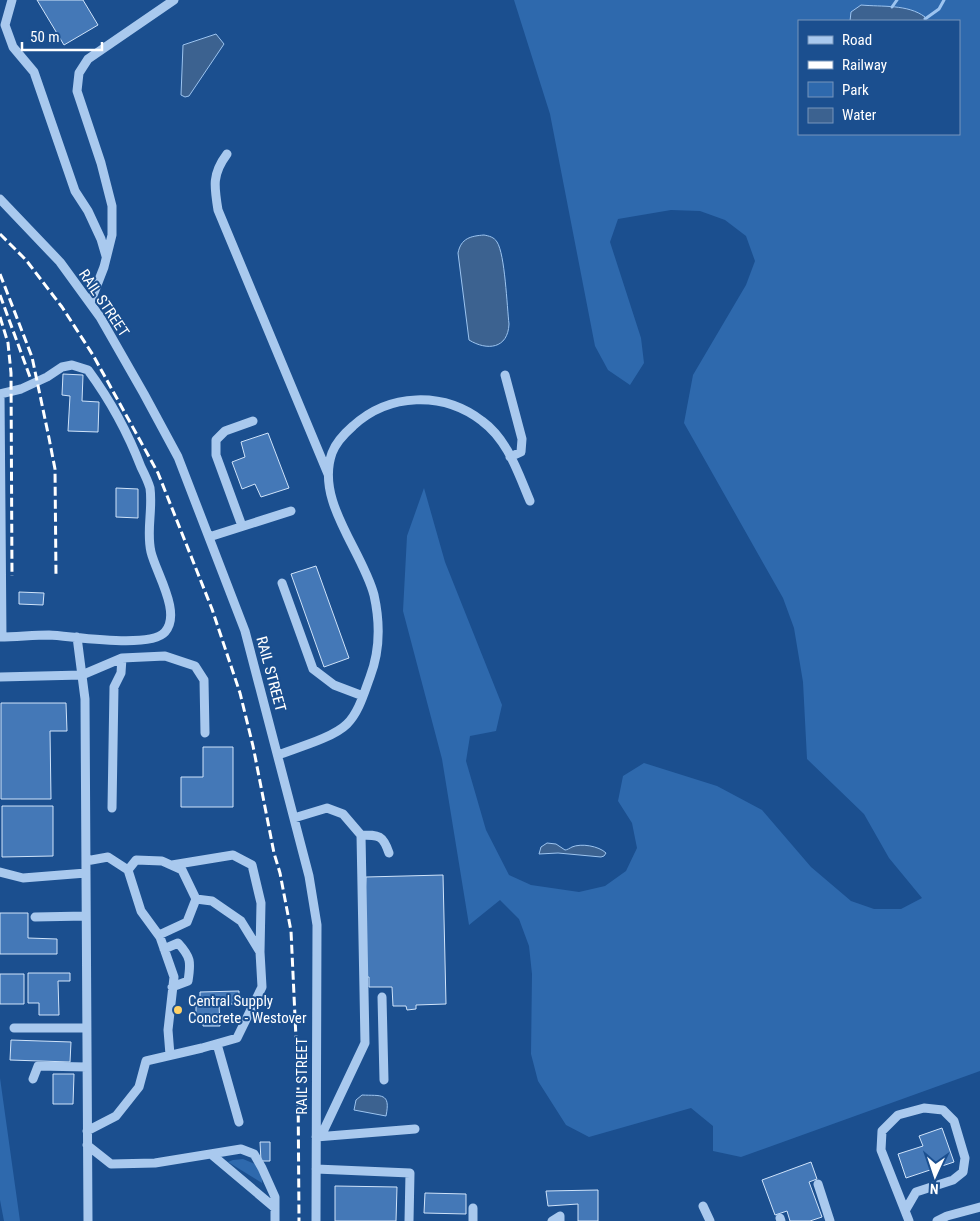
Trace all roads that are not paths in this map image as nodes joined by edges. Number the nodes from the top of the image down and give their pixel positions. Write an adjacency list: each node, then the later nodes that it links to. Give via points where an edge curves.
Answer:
1 (12, 0): 5 (street, via 5,24 13,47 34,72 75,191 101,239)
2 (174, 0): 5 (street, via 88,60 79,73 77,91 112,206 112,235)
3 (227, 154): 11 (street, via 218,166 214,184 218,210)
4 (0, 199): 6 (street, RAIL STREET, via 60,262)
5 (106, 259): 6 (street)
6 (90, 303): 15 (street, RAIL STREET, via 178,457)
7 (505, 375): 10 (street, via 523,448)
8 (0, 394): 17 (street); 18 (street, via 21,389 62,366 72,365 88,370 118,417 150,487 148,533 151,551 170,601 169,624 157,637 143,640)
9 (253, 421): 14 (street, via 225,431 216,440 216,455)
10 (510, 457): 11 (street, via 501,439 482,420 461,409 419,399 397,401 374,410 342,436 332,452); 12 (street)
11 (328, 474): 22 (street, via 338,513 374,594 378,647)
12 (530, 501)
13 (291, 511): 14 (street)
14 (242, 526): 15 (street)
15 (210, 537): 24 (street, RAIL STREET, via 246,631)
16 (282, 583): 22 (street, via 313,668 334,685)
17 (1, 637): 18 (street)
18 (77, 637): 20 (street)
19 (122, 658): 20 (street); 23 (street, via 165,656 196,666 204,680); 25 (street, via 121,673 114,687)
20 (82, 675): 21 (street); 29 (street)
21 (0, 677)
22 (363, 696): 24 (street, via 346,726 314,742)
23 (205, 733)
24 (278, 754): 26 (street, RAIL STREET)
25 (112, 808)
26 (294, 818): 27 (street, via 327,808 343,814); 54 (street, RAIL STREET, via 317,925)
27 (361, 835): 28 (street, via 381,837); 44 (street)
28 (389, 853)
29 (86, 861): 31 (street, via 108,857); 33 (street)
30 (172, 866): 31 (street, via 162,861 136,860); 34 (street, via 182,870); 39 (street, via 233,855 252,865 261,903)
31 (128, 870): 37 (street, via 141,911)
32 (0, 872): 33 (street, via 23,878)
33 (86, 873): 35 (street)
34 (196, 899): 37 (street, via 187,922); 39 (street, via 212,901 241,921)
35 (86, 916): 36 (street); 43 (street)
36 (35, 917)
37 (158, 935): 38 (street)
38 (164, 948): 40 (street, via 174,977); 40 (street, via 178,943 187,952 191,964 188,981)
39 (260, 952): 46 (street, via 262,987 237,1038)
40 (172, 987): 47 (street, via 168,1030)
41 (382, 997): 45 (street)
42 (14, 1028): 43 (street)
43 (87, 1028): 48 (street)
44 (365, 1032): 45 (street); 54 (street, via 365,1043)
45 (382, 1032): 50 (street)
46 (217, 1044): 47 (street); 51 (street)
47 (170, 1056): 53 (street, via 146,1061 139,1087 116,1116)
48 (87, 1067): 49 (street, via 38,1066); 53 (street)
49 (33, 1079)
50 (384, 1080)
51 (239, 1122)
52 (415, 1129): 54 (street)
53 (87, 1131): 55 (street)
54 (319, 1137): 57 (street, RAIL STREET)
55 (87, 1145): 56 (street, via 111,1164 155,1163); 64 (street)
56 (212, 1154): 61 (street); 61 (street, via 241,1149 254,1154 275,1197)
57 (316, 1169): 66 (street, RAIL STREET); 67 (street, via 410,1173)
58 (818, 1184): 72 (street)
59 (703, 1206): 71 (street)
60 (980, 1207): 74 (street)
61 (275, 1208): 65 (street)
62 (473, 1208): 68 (street)
63 (905, 1211): 63 (street, via 881,1150 882,1131 898,1115 924,1108 943,1110 954,1121 965,1158 963,1172 953,1180 916,1192); 73 (street)
64 (88, 1221)
65 (275, 1221)
66 (316, 1221)
67 (409, 1221)
68 (473, 1221)
69 (552, 1221): 70 (street, via 560,1216)
70 (560, 1221)
71 (710, 1221)
72 (830, 1221)
73 (909, 1221)
74 (937, 1221)

